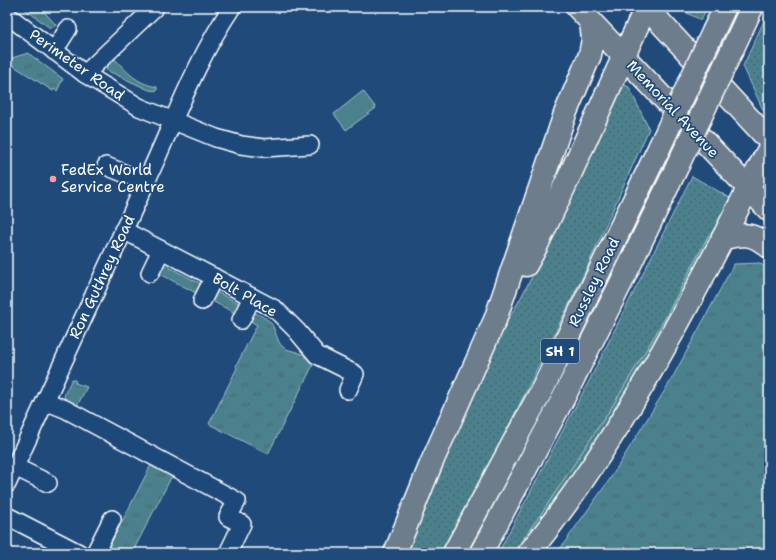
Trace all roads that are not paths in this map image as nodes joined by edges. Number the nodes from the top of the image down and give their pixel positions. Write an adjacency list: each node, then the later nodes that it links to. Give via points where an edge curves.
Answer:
1 (156, 7): 11 (street)
2 (232, 7): 12 (street, Ron Guthrey Road, via 212,40)
3 (646, 7): 10 (main road); 13 (main road)
4 (725, 7): 42 (main road, Russley Road / SH 1, bridge, via 544,386)
5 (752, 7): 43 (main road, Russley Road / SH 1, bridge, via 622,283)
6 (7, 15): 9 (street, Perimeter Road)
7 (584, 15): 10 (main road, Memorial Avenue); 29 (main road, via 592,39 590,55 565,114)
8 (68, 29): 9 (street)
9 (54, 50): 11 (street, Perimeter Road)
10 (624, 57): 18 (main road, Memorial Avenue); 29 (main road, via 536,247)
11 (85, 74): 12 (street, Perimeter Road, via 139,107)
12 (172, 120): 14 (street, Perimeter Road, via 241,145 264,148); 17 (street, Ron Guthrey Road)
13 (769, 140)
14 (310, 145)
15 (769, 149): 18 (main road)
16 (106, 166): 17 (street)
17 (146, 182): 20 (street, Ron Guthrey Road)
18 (747, 188): 19 (main road, Memorial Avenue); 21 (main road)
19 (769, 210)
20 (123, 230): 23 (street, Bolt Place); 31 (street, Ron Guthrey Road)
21 (723, 238): 22 (main road, via 749,235 757,237); 44 (main road, via 634,401)
22 (769, 247)
23 (162, 250): 24 (street); 25 (street, Bolt Place)
24 (150, 273)
25 (214, 277): 26 (street, Bolt Place); 27 (street)
26 (252, 297): 28 (street); 30 (street, Bolt Place, via 275,309 317,355 355,374)
27 (202, 301)
28 (241, 320)
29 (495, 320): 41 (main road, via 431,464)
30 (348, 390)
31 (45, 401): 32 (street, Ron Guthrey Road); 40 (street, via 65,409 238,501 228,517 242,524)
32 (13, 463): 33 (street); 34 (street, Ron Guthrey Road)
33 (48, 483)
34 (7, 484)
35 (7, 516): 37 (street)
36 (112, 520): 39 (street)
37 (54, 548): 38 (street)
38 (79, 553)
39 (95, 553)
40 (228, 553)
41 (395, 553)
42 (454, 553)
43 (481, 553)
44 (530, 553)

